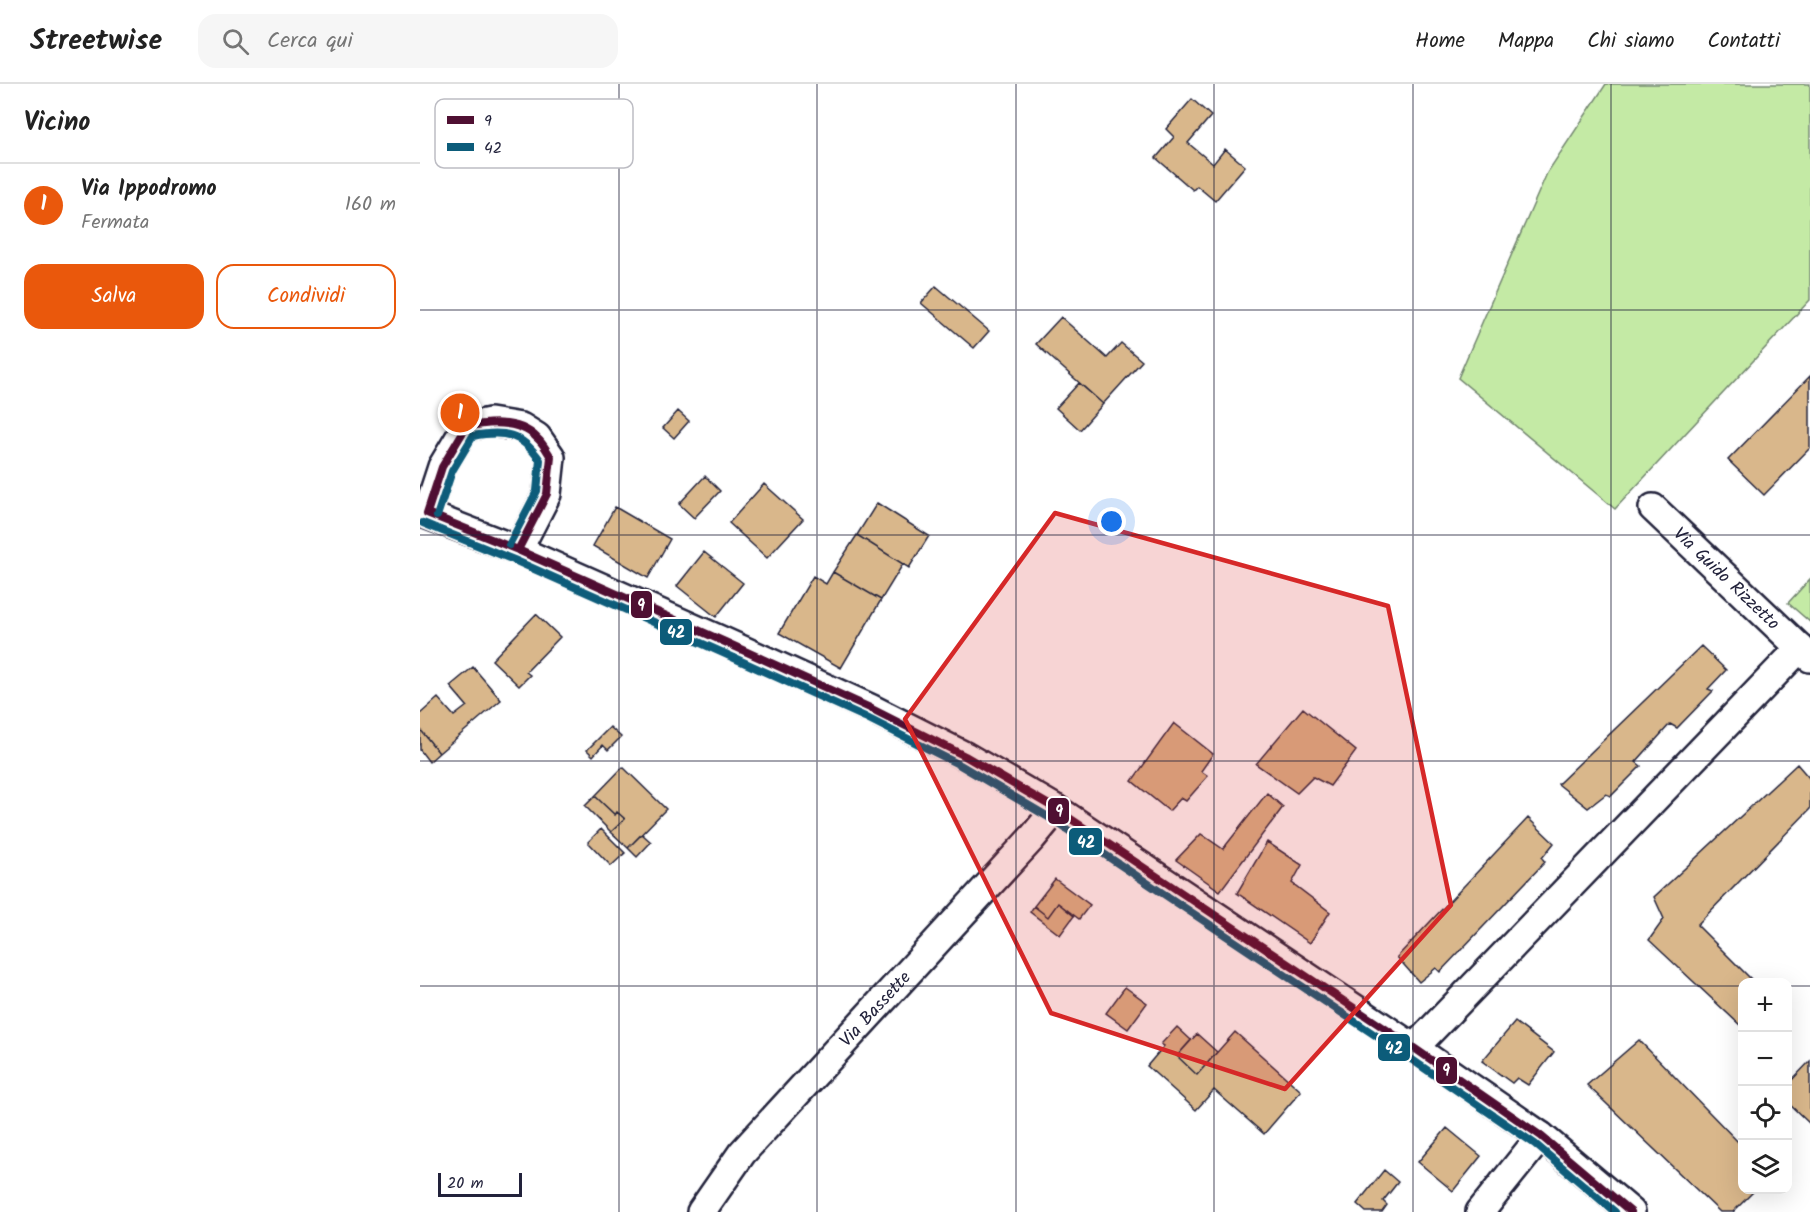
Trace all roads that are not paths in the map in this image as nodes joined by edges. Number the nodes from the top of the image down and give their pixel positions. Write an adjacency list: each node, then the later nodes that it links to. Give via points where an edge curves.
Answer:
1 (1653, 508): 4 (street, Via Guido Rizzetto)
2 (424, 512): 3 (street); 3 (street, via 442,467 466,427 490,422 521,427 537,437 551,458 547,494)
3 (518, 550): 5 (street, via 870,708 965,756)
4 (1805, 653): 6 (street)
5 (1056, 809): 6 (street); 8 (street, Via Bassette, via 742,1153)
6 (1414, 1048): 7 (street)
7 (1541, 1136): 9 (street); 10 (street)
8 (701, 1212)
9 (1480, 1212)
10 (1631, 1212)

